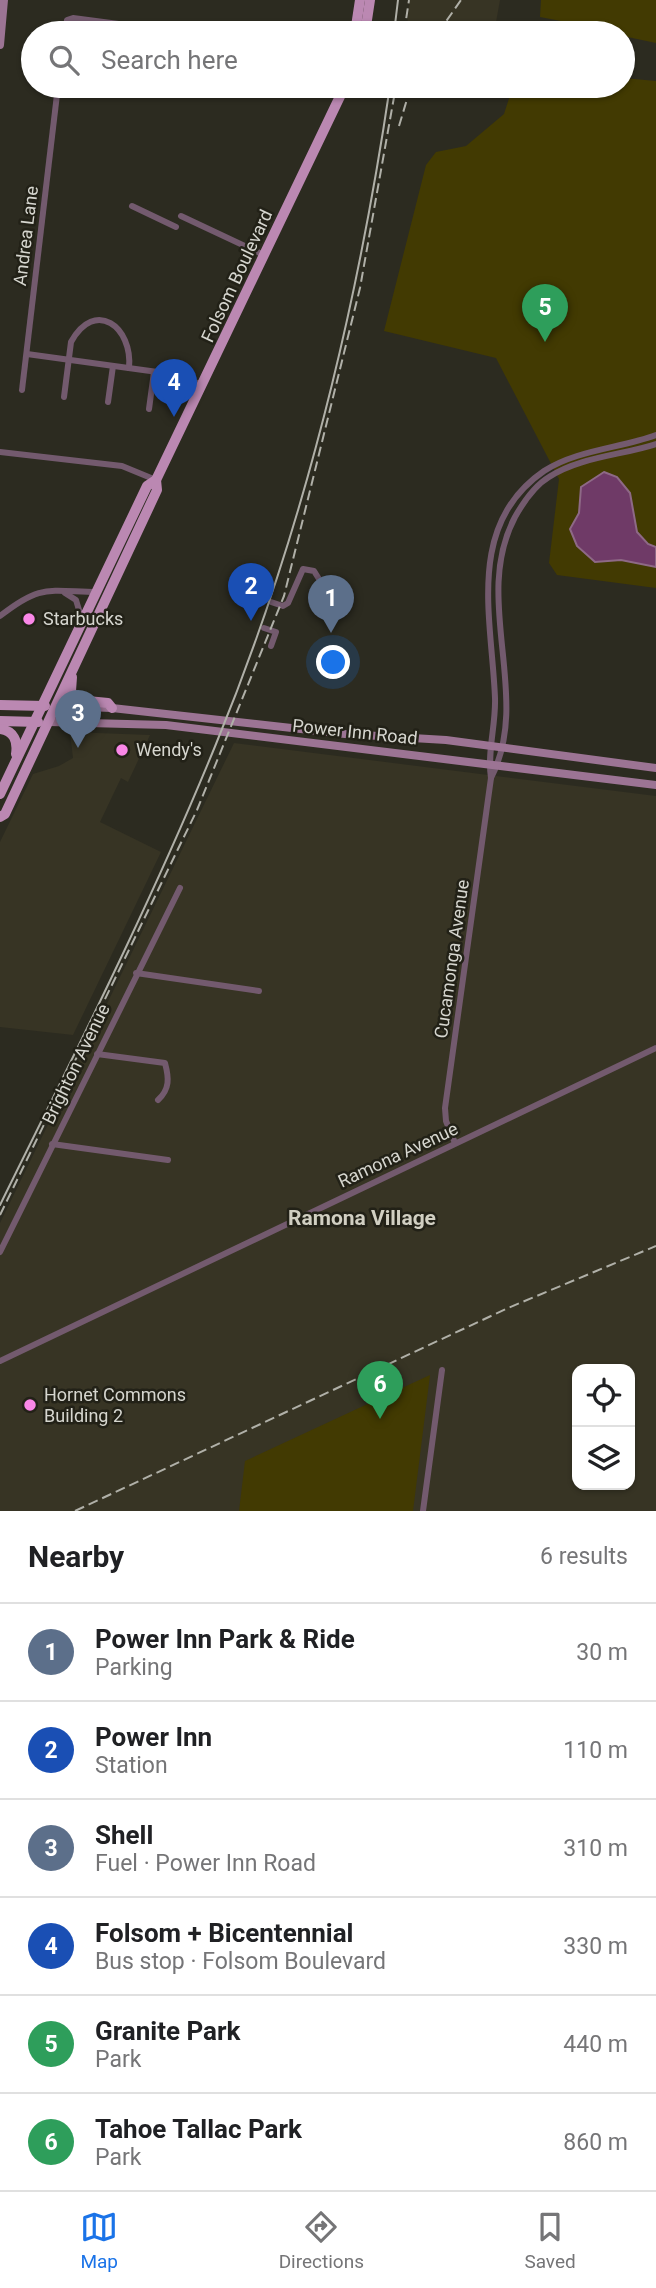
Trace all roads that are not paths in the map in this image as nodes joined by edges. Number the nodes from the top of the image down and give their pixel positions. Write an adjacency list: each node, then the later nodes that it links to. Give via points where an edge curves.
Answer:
1 (4, 0): 8 (main road)
2 (370, 0): 4 (main road)
3 (376, 0): 4 (main road)
4 (368, 18): 7 (main road)
5 (68, 21): 6 (street)
6 (93, 21)
7 (367, 21)
8 (0, 45)
9 (57, 98): 15 (street, Andrea Lane)
10 (339, 98): 14 (main road, Folsom Boulevard)
11 (132, 206): 13 (street)
12 (181, 216): 14 (street)
13 (176, 226)
14 (264, 255): 20 (main road, Folsom Boulevard)
15 (27, 354): 16 (street); 21 (street, Andrea Lane)
16 (70, 360): 17 (street); 18 (street, via 76,334 90,322 106,321 124,334 130,350); 22 (street)
17 (113, 366): 18 (street); 23 (street)
18 (129, 368): 19 (street)
19 (154, 372): 20 (street, via 188,377); 24 (street)
20 (203, 385): 28 (main road, Folsom Boulevard)
21 (22, 390)
22 (64, 397)
23 (108, 402)
24 (149, 409)
25 (656, 436): 46 (street, Cucamonga Avenue, via 547,469 521,492 505,516 492,546 486,582 495,697)
26 (656, 444): 47 (street, Cucamonga Avenue, via 550,476 528,497 513,521 497,583 506,696)
27 (0, 452): 28 (street, via 127,467)
28 (156, 480): 31 (main road, Folsom Boulevard, via 147,486); 37 (main road, Folsom Boulevard, via 157,491)
29 (319, 579): 32 (street, via 314,571 303,569 288,603)
30 (56, 590): 31 (street); 33 (street, via 26,596); 34 (street, via 76,600)
31 (97, 592): 34 (main road, Folsom Boulevard)
32 (271, 602)
33 (0, 616)
34 (82, 621): 39 (main road, Folsom Boulevard)
35 (264, 628): 36 (street, via 276,632)
36 (271, 646)
37 (74, 668): 40 (main road, Folsom Boulevard); 41 (main road, via 74,697 108,703)
38 (0, 705): 39 (main road)
39 (42, 706): 40 (main road); 43 (main road, Folsom Boulevard)
40 (56, 706): 41 (main road, Power Inn Road); 44 (main road, Folsom Boulevard)
41 (112, 708): 46 (main road, Power Inn Road)
42 (0, 721): 43 (main road)
43 (34, 722): 44 (main road); 49 (main road, Folsom Boulevard)
44 (49, 722): 48 (main road, Power Inn Road, via 166,725); 53 (main road, Folsom Boulevard)
45 (0, 729): 49 (main road, via 10,732 18,743)
46 (491, 746): 47 (main road, Power Inn Road); 48 (street, Cucamonga Avenue)
47 (501, 748): 48 (street, Cucamonga Avenue); 50 (main road, Power Inn Road)
48 (494, 763): 51 (main road, Power Inn Road); 60 (street, Cucamonga Avenue, via 445,1108)
49 (14, 764): 52 (main road, Folsom Boulevard)
50 (656, 768)
51 (656, 785)
52 (0, 794)
53 (0, 817)
54 (180, 888): 55 (street, Brighton Avenue)
55 (136, 973): 56 (street); 58 (street, Brighton Avenue)
56 (258, 990)
57 (656, 1048): 60 (street, Ramona Avenue)
58 (97, 1054): 59 (street, via 165,1063 169,1077 166,1092); 61 (street, Brighton Avenue)
59 (158, 1100)
60 (455, 1143): 64 (street, Ramona Avenue)
61 (52, 1144): 62 (street); 63 (street, Brighton Avenue)
62 (168, 1160)
63 (0, 1252)
64 (0, 1361)
65 (442, 1370): 66 (street)
66 (423, 1511)

